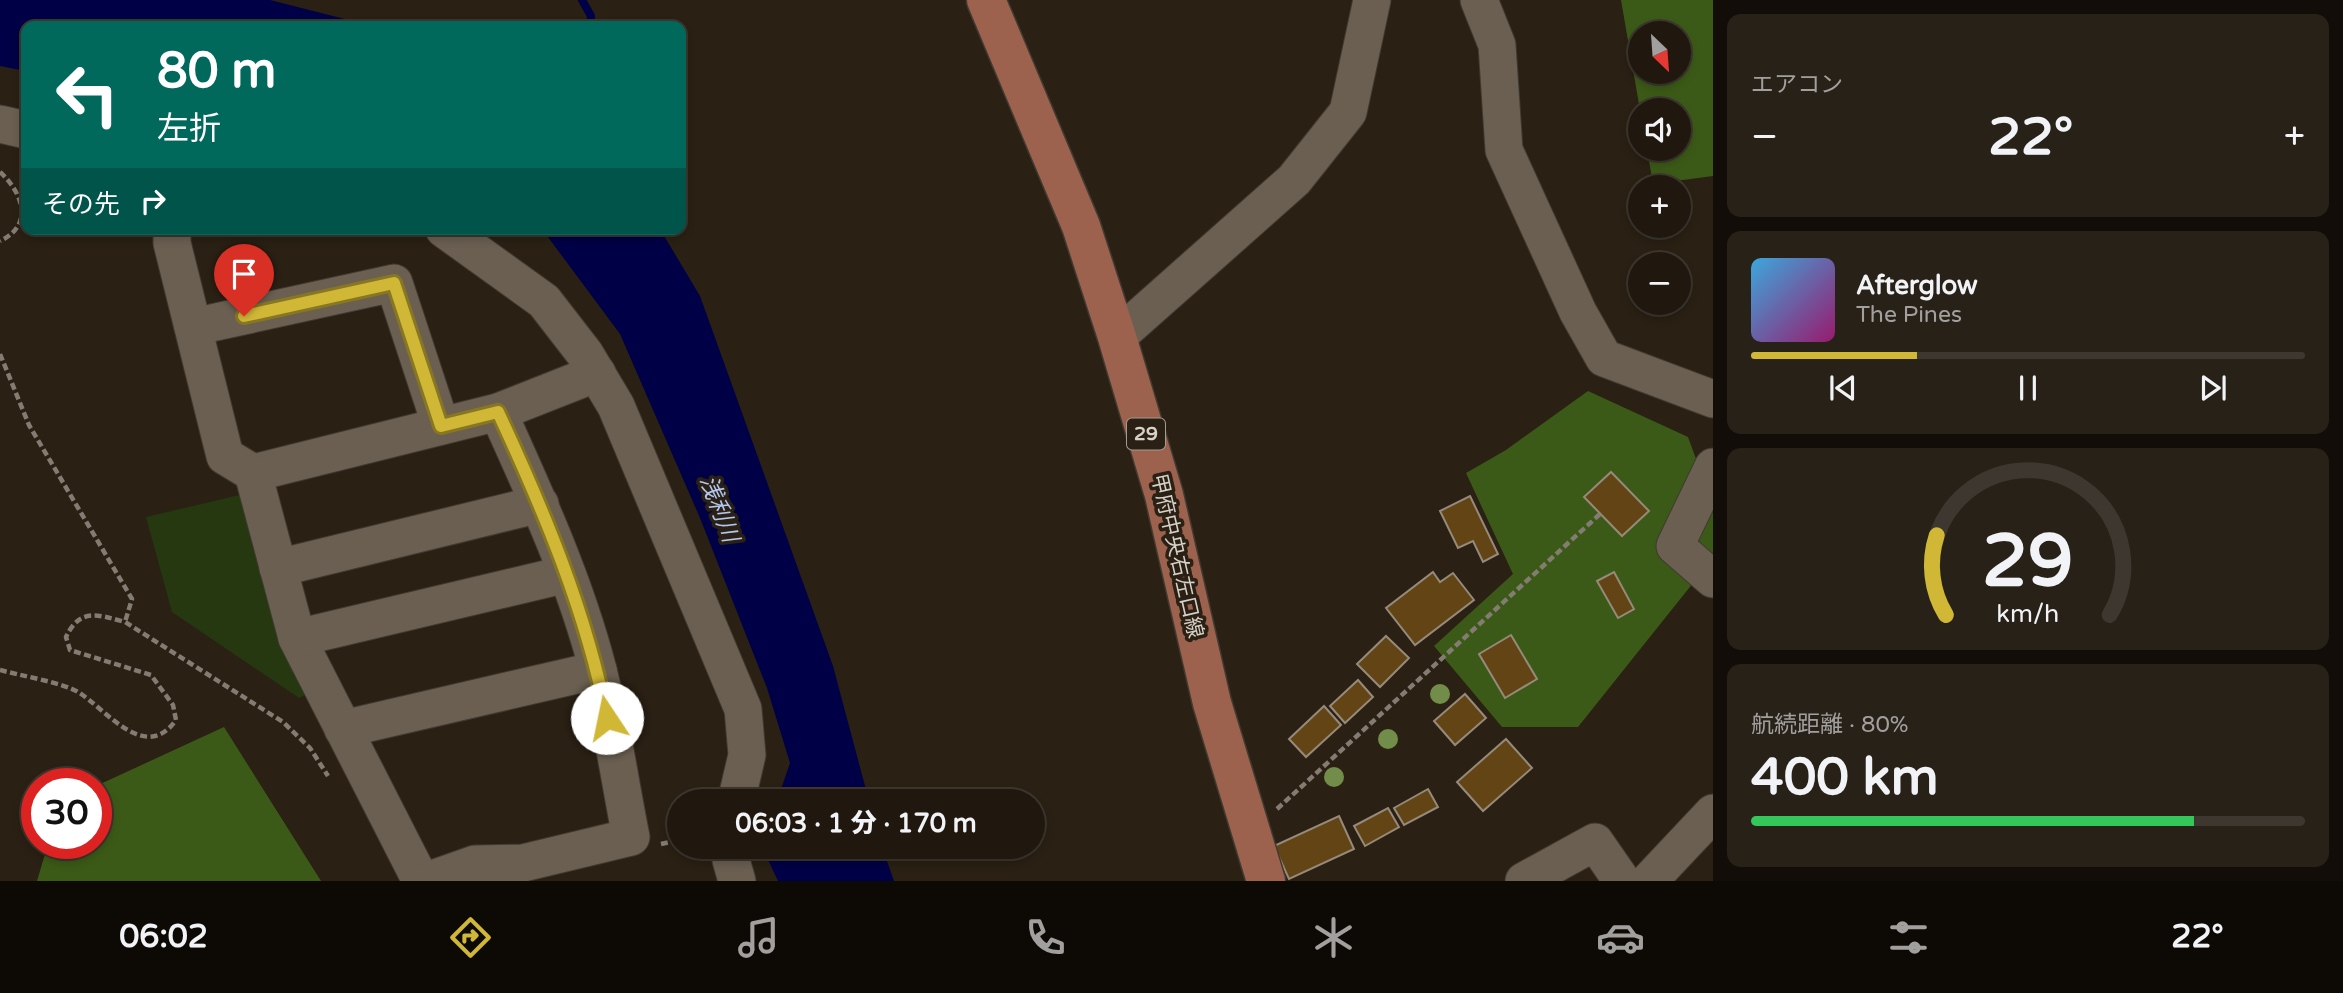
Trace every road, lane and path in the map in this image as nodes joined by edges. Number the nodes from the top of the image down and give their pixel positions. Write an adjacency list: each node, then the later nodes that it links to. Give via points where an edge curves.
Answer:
1 (986, 0): 13 (main road, 甲府中央右左口線 / 29, via 1081,226)
2 (1371, 0): 13 (street, via 1348,112 1294,180)
3 (1479, 0): 16 (street, via 1497,45 1504,150 1578,312 1604,358)
4 (0, 124): 5 (street)
5 (21, 129)
6 (0, 172): 7 (path, via 18,193)
7 (21, 204)
8 (21, 214): 11 (path, via 19,225)
9 (172, 235): 12 (street)
10 (452, 235): 15 (street, via 544,301)
11 (0, 241)
12 (193, 327): 18 (street, via 394,283); 20 (street, via 225,456)
13 (1117, 337): 34 (main road, 甲府中央右左口線 / 29, via 1164,495 1212,703)
14 (0, 354): 26 (path, via 29,425 132,599)
15 (597, 373): 17 (street); 32 (street, via 616,406 743,709 747,755)
16 (1713, 399)
17 (498, 412): 18 (street); 21 (street)
18 (441, 426): 20 (street)
19 (1713, 467): 25 (street, via 1675,546)
20 (253, 473): 23 (street)
21 (540, 504): 23 (street); 24 (street)
22 (1600, 514): 34 (path)
23 (278, 568): 27 (street)
24 (567, 575): 27 (street); 29 (street)
25 (1713, 579)
26 (125, 622): 28 (path, via 84,616 72,625 66,638 71,650 151,675 173,705 176,720 168,731 146,737 125,730 77,691); 31 (path, via 283,722 310,748)
27 (297, 638): 30 (street)
28 (0, 670)
29 (598, 670): 30 (street); 37 (street, via 631,837 523,863 475,864)
30 (343, 729): 36 (street)
31 (332, 781)
32 (739, 789)
33 (1713, 813): 42 (street)
34 (1250, 833): 39 (main road, 甲府中央右左口線 / 29)
35 (731, 859): 38 (street)
36 (421, 881)
37 (427, 881)
38 (737, 881)
39 (1266, 881)
40 (1524, 881): 41 (street, via 1595,842)
41 (1622, 881)
42 (1649, 881)

